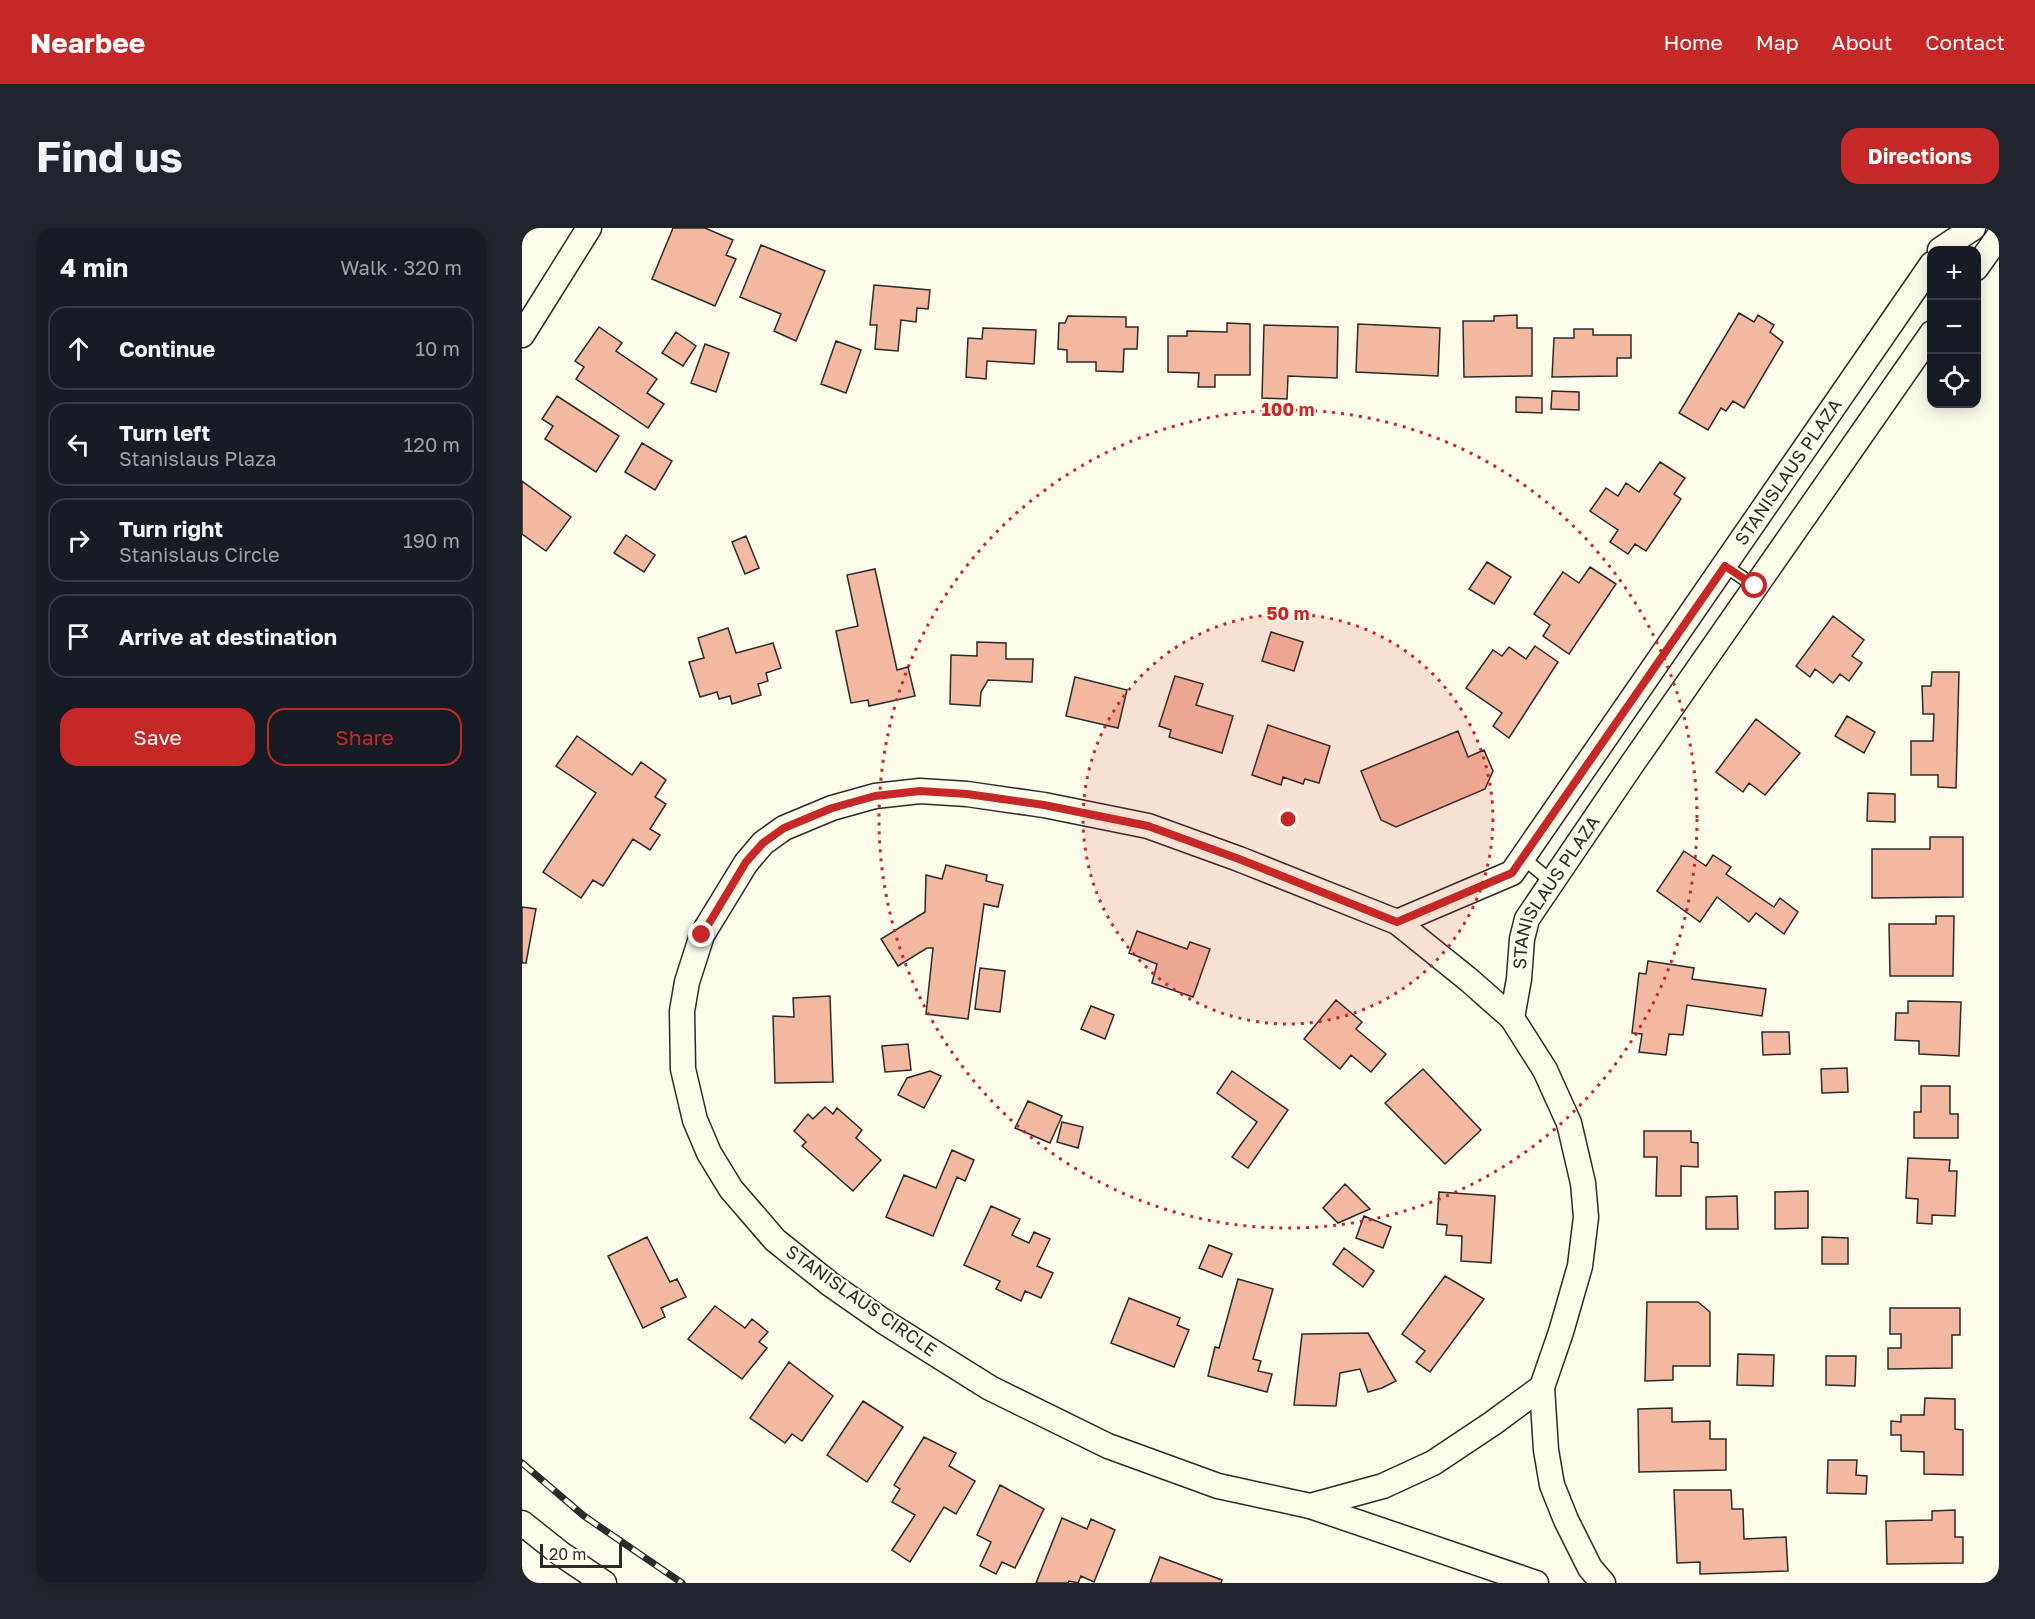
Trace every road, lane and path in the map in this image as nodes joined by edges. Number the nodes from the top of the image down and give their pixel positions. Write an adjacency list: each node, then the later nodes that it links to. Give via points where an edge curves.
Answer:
1 (589, 228): 7 (street)
2 (1973, 228): 4 (street)
3 (1999, 236): 5 (street)
4 (1944, 246)
5 (1981, 262)
6 (1927, 271): 9 (street, STANISLAUS PLAZA)
7 (522, 334)
8 (1927, 340): 10 (street, STANISLAUS PLAZA)
9 (1725, 566): 10 (lane); 11 (street, STANISLAUS PLAZA)
10 (1755, 586): 12 (street, STANISLAUS PLAZA)
11 (1522, 857): 12 (lane); 13 (street, STANISLAUS PLAZA, via 1512,873)
12 (1552, 882): 14 (street, STANISLAUS PLAZA, via 1527,919)
13 (1397, 922): 14 (street, STANISLAUS CIRCLE); 16 (street, STANISLAUS CIRCLE, via 1148,826 967,794 920,791 875,796 784,828 763,843 746,862 702,935 682,1011 683,1069 695,1120 709,1153 731,1189 775,1240 830,1284 990,1388 1108,1446 1218,1486)
14 (1512, 1018): 15 (street, STANISLAUS CIRCLE, via 1545,1070 1569,1123 1583,1183 1586,1217 1580,1266)
15 (1542, 1388): 16 (street, STANISLAUS CIRCLE, via 1433,1463 1383,1486); 20 (street, STANISLAUS CIRCLE, via 1552,1485 1590,1568)
16 (1310, 1506): 19 (street, STANISLAUS CIRCLE)
17 (522, 1523): 18 (street)
18 (596, 1581)
19 (1536, 1583)
20 (1603, 1583)

